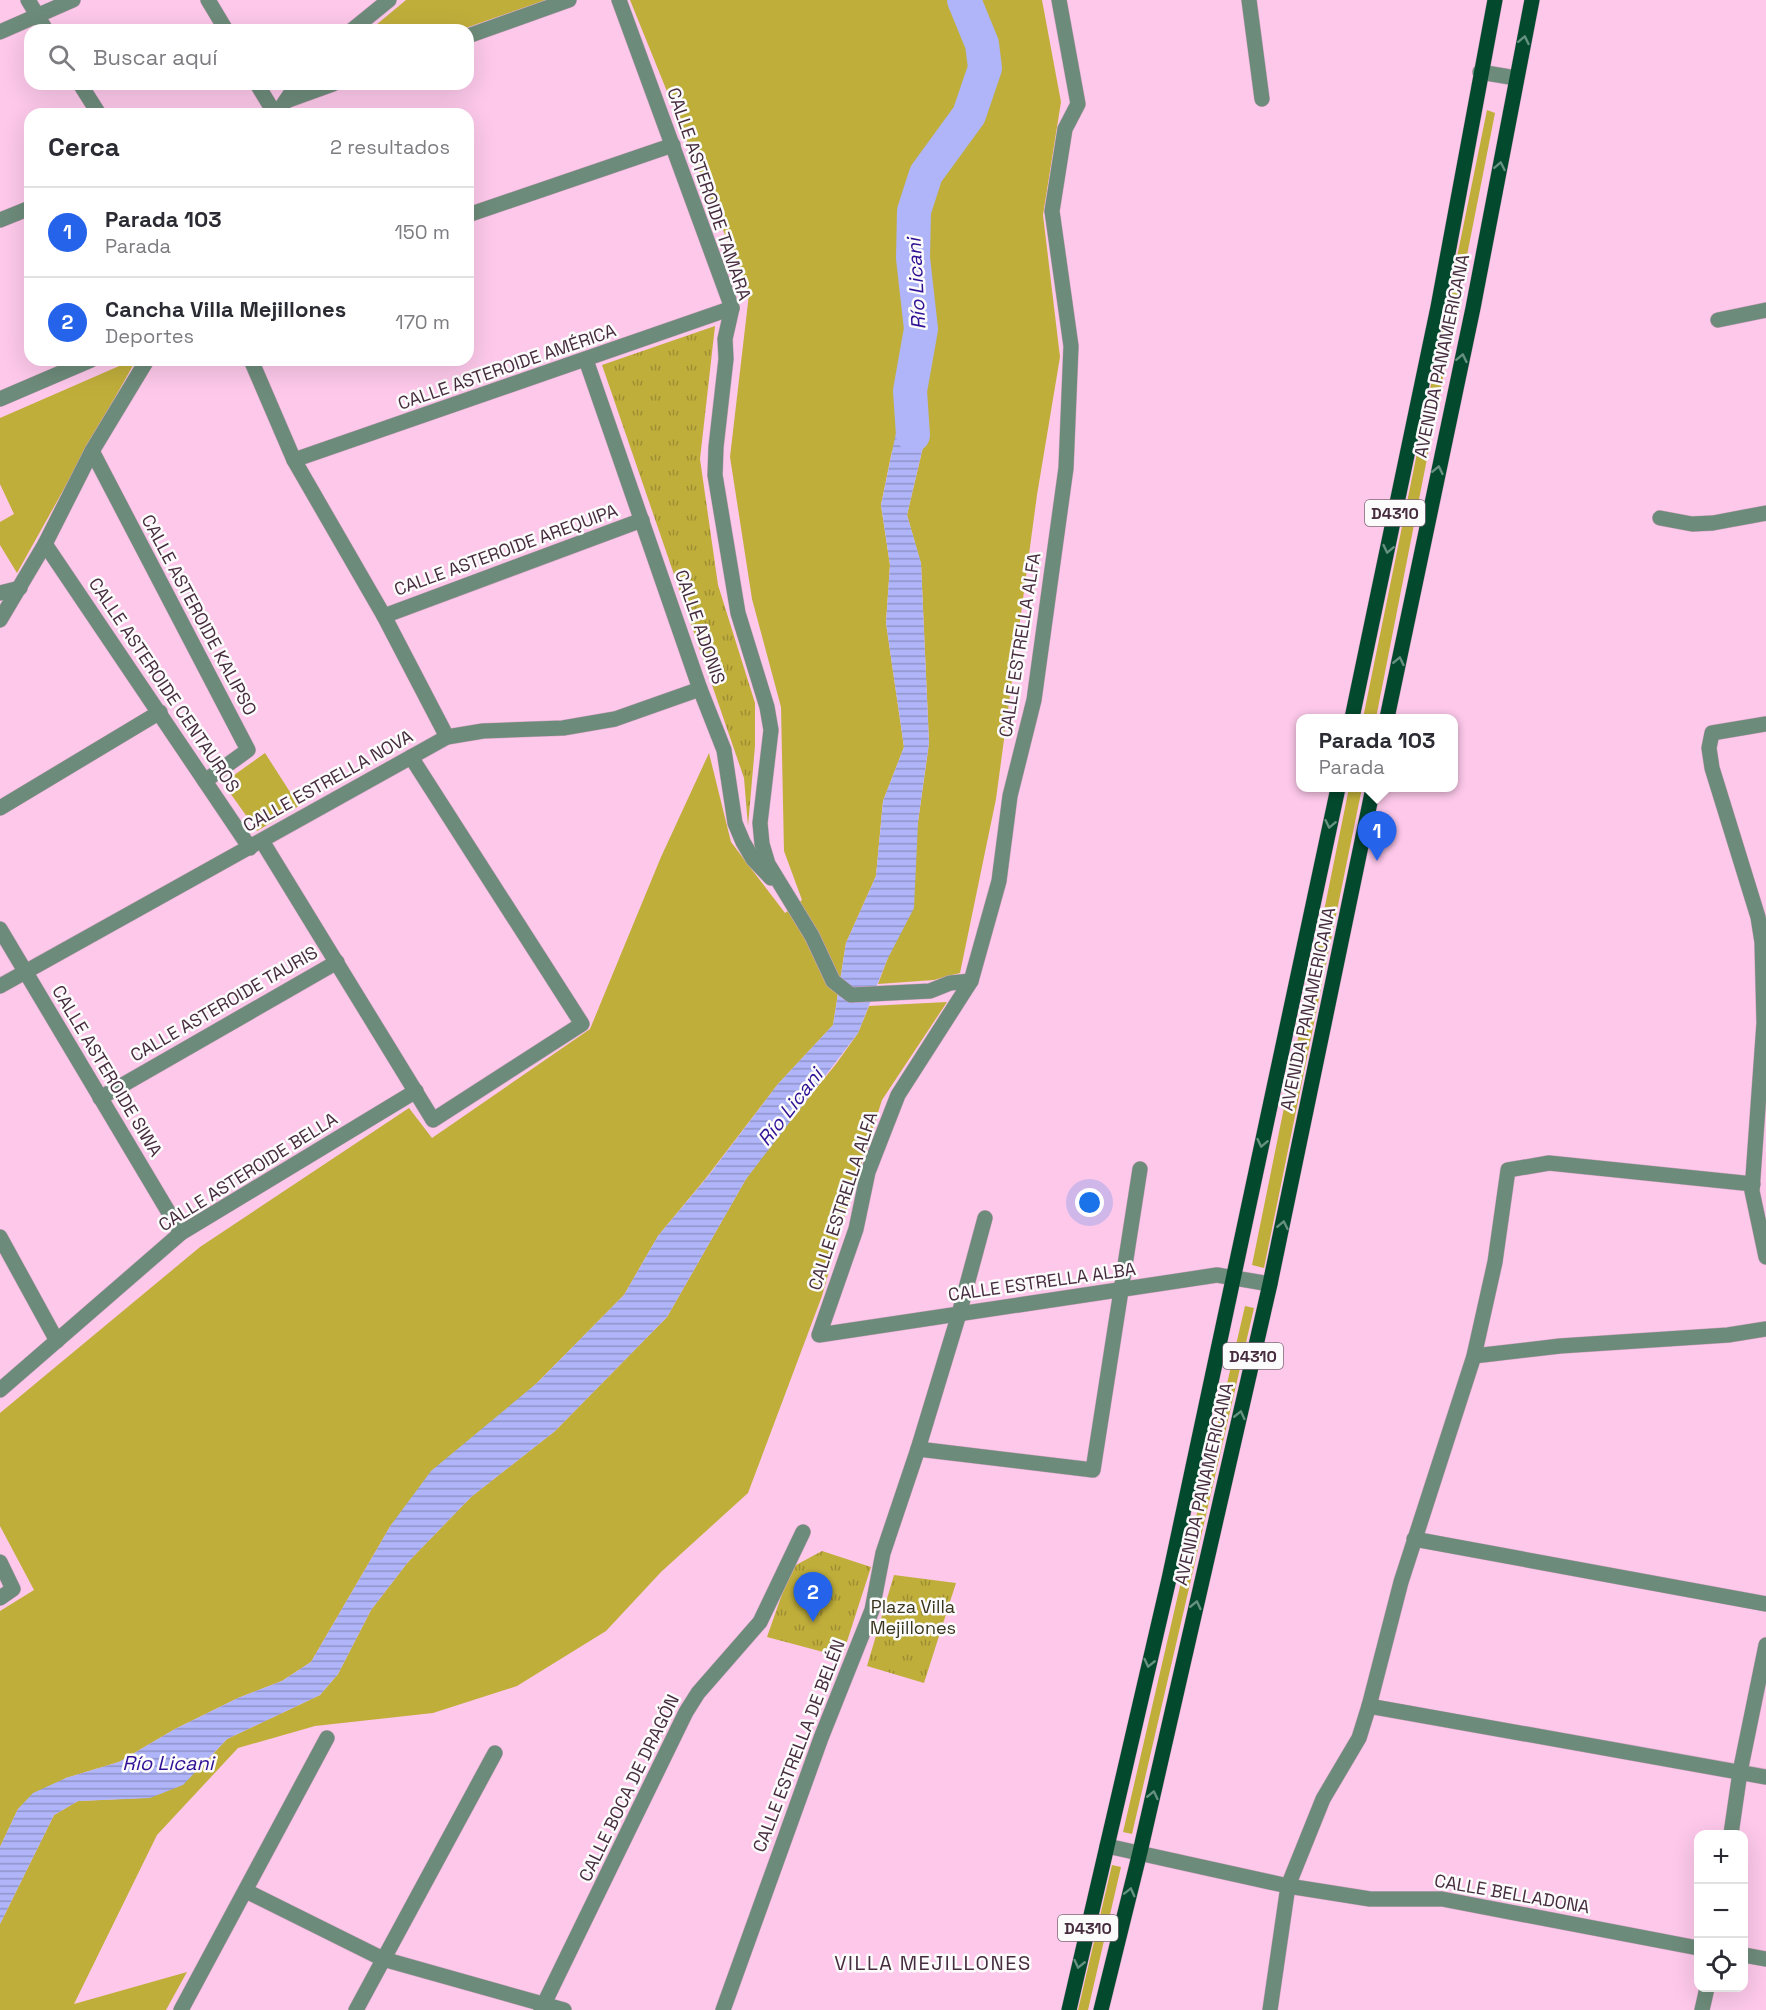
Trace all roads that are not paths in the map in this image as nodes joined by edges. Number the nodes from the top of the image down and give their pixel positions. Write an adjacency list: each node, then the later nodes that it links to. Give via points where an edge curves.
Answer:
1 (28, 0): 11 (street)
2 (73, 0): 11 (street)
3 (208, 0): 13 (street)
4 (389, 0): 14 (street)
5 (569, 0): 16 (street)
6 (619, 0): 28 (street, CALLE ASTEROIDE TAMARA)
7 (1059, 0): 66 (street, CALLE ESTRELLA ALFA, via 1078,104 1065,129 1053,211 1071,346 1066,468 1034,700 1010,796 999,881)
8 (1249, 0): 23 (street)
9 (1495, 0): 17 (main road, AVENIDA PANAMERICANA / D4310)
10 (1532, 0): 18 (main road, AVENIDA PANAMERICANA / D4310, one-way to 10)
11 (38, 16): 12 (street); 15 (street)
12 (43, 24)
13 (222, 24)
14 (359, 24)
15 (0, 32)
16 (474, 34)
17 (1480, 72): 18 (street); 52 (main road, AVENIDA PANAMERICANA / D4310, one-way to 52, via 1436,318)
18 (1516, 78): 53 (main road, AVENIDA PANAMERICANA / D4310, one-way to 18, via 1473,308)
19 (84, 90): 24 (street)
20 (262, 90): 25 (street)
21 (293, 90): 26 (street)
22 (321, 90): 27 (street)
23 (1262, 99)
24 (95, 108)
25 (277, 108)
26 (280, 108)
27 (283, 108)
28 (673, 145): 30 (street); 32 (street, CALLE ASTEROIDE TAMARA)
29 (24, 210): 31 (street)
30 (474, 213)
31 (0, 220)
32 (732, 308): 35 (street, CALLE ASTEROIDE AMÉRICA); 62 (street, CALLE ASTEROIDE TAMARA, via 725,339 715,475 738,613 771,730 760,823 762,844 768,864)
33 (1766, 310): 34 (street)
34 (1718, 320)
35 (586, 360): 41 (street, CALLE ASTEROIDE AMÉRICA); 44 (street, CALLE ADONIS)
36 (77, 366): 39 (street)
37 (143, 366): 40 (street)
38 (254, 366): 41 (street)
39 (0, 399)
40 (92, 451): 45 (street); 57 (street, CALLE ASTEROIDE KALIPSO, via 248,750)
41 (294, 460): 48 (street)
42 (1766, 513): 43 (street, via 1692,524)
43 (1660, 518)
44 (642, 520): 48 (street, CALLE ASTEROIDE AREQUIPA); 50 (street, CALLE ADONIS)
45 (45, 544): 46 (street); 51 (street, CALLE ASTEROIDE CENTAUROS)
46 (20, 588): 47 (street); 49 (street)
47 (0, 594)
48 (384, 616): 55 (street)
49 (0, 620)
50 (700, 688): 55 (street, CALLE ESTRELLA NOVA, via 615,719 563,728 483,731); 62 (street, CALLE ADONIS, via 724,750 735,823 753,859)
51 (160, 712): 57 (street, CALLE ASTEROIDE CENTAUROS); 60 (street)
52 (1353, 714)
53 (1388, 714)
54 (1766, 724): 70 (street, via 1712,733 1709,748 1762,942)
55 (447, 737): 56 (street, CALLE ESTRELLA NOVA)
56 (411, 757): 61 (street, CALLE ESTRELLA NOVA); 68 (street, CALLE ASTEROIDE CENTAUROS, via 582,1024 433,1120)
57 (205, 781): 61 (street, CALLE ASTEROIDE CENTAUROS)
58 (1337, 792): 77 (main road, AVENIDA PANAMERICANA / D4310, one-way to 77)
59 (1371, 792): 78 (main road, AVENIDA PANAMERICANA / D4310, one-way to 59)
60 (0, 808)
61 (256, 844): 64 (street, CALLE ASTEROIDE CENTAUROS); 65 (street, CALLE ESTRELLA NOVA)
62 (787, 896): 66 (street, via 833,981 851,995 930,991 950,983)
63 (0, 929): 65 (street, CALLE ASTEROIDE SIWA)
64 (337, 962): 68 (street, CALLE ASTEROIDE CENTAUROS); 69 (street, CALLE ASTEROIDE TAURIS)
65 (26, 972): 67 (street, CALLE ESTRELLA NOVA); 69 (street, CALLE ASTEROIDE SIWA)
66 (971, 981): 82 (street, CALLE ESTRELLA ALFA, via 898,1095 868,1172 856,1229)
67 (0, 986)
68 (416, 1091): 74 (street, CALLE ASTEROIDE BELLA)
69 (100, 1098): 74 (street, CALLE ASTEROIDE SIWA)
70 (1761, 1133): 72 (street)
71 (1140, 1169): 79 (street)
72 (1753, 1184): 76 (street); 84 (street, via 1549,1163 1508,1170 1495,1262)
73 (985, 1218): 80 (street, CALLE ESTRELLA DE BELÉN)
74 (181, 1233): 83 (street, CALLE ASTEROIDE BELLA)
75 (0, 1237): 83 (street)
76 (1766, 1257)
77 (1234, 1278): 78 (street, CALLE ESTRELLA ALBA); 79 (street, CALLE ESTRELLA ALBA, via 1217,1275); 99 (main road, AVENIDA PANAMERICANA / D4310, one-way to 99)
78 (1270, 1284): 100 (main road, AVENIDA PANAMERICANA / D4310, one-way to 78)
79 (1122, 1290): 80 (street, CALLE ESTRELLA ALBA); 86 (street, via 1093,1470)
80 (959, 1314): 82 (street, CALLE ESTRELLA ALBA); 86 (street, CALLE ESTRELLA DE BELÉN)
81 (1766, 1329): 84 (street)
82 (819, 1335)
83 (57, 1341): 85 (street, CALLE ASTEROIDE BELLA)
84 (1474, 1356): 88 (street)
85 (0, 1390)
86 (918, 1449): 112 (street, CALLE ESTRELLA DE BELÉN, via 883,1553 872,1610 821,1738)
87 (803, 1532): 108 (street, CALLE BOCA DE DRAGÓN, via 760,1622 686,1712)
88 (1414, 1539): 91 (street); 93 (street)
89 (0, 1562): 90 (street, via 14,1589)
90 (0, 1598)
91 (1766, 1604)
92 (1766, 1645): 96 (street)
93 (1369, 1706): 96 (street); 101 (street, via 1359,1737 1323,1799)
94 (327, 1737): 102 (street)
95 (495, 1753): 105 (street)
96 (1740, 1772): 97 (street); 98 (street)
97 (1766, 1777)
98 (1732, 1830)
99 (1107, 1846): 100 (street, CALLE BELLADONA); 113 (main road, AVENIDA PANAMERICANA / D4310, one-way to 113)
100 (1140, 1852): 101 (street, CALLE BELLADONA); 114 (main road, AVENIDA PANAMERICANA / D4310, one-way to 100)
101 (1288, 1886): 103 (street, CALLE BELLADONA, via 1370,1899 1443,1899); 115 (street)
102 (246, 1891): 105 (street); 109 (street)
103 (1694, 1947)
104 (1748, 1956): 106 (street)
105 (383, 1959): 108 (street); 110 (street)
106 (1766, 1959)
107 (1706, 1992): 116 (street)
108 (543, 2008): 111 (street)
109 (181, 2010)
110 (356, 2010)
111 (564, 2010)
112 (723, 2010)
113 (1069, 2010)
114 (1101, 2010)
115 (1270, 2010)
116 (1702, 2010)

